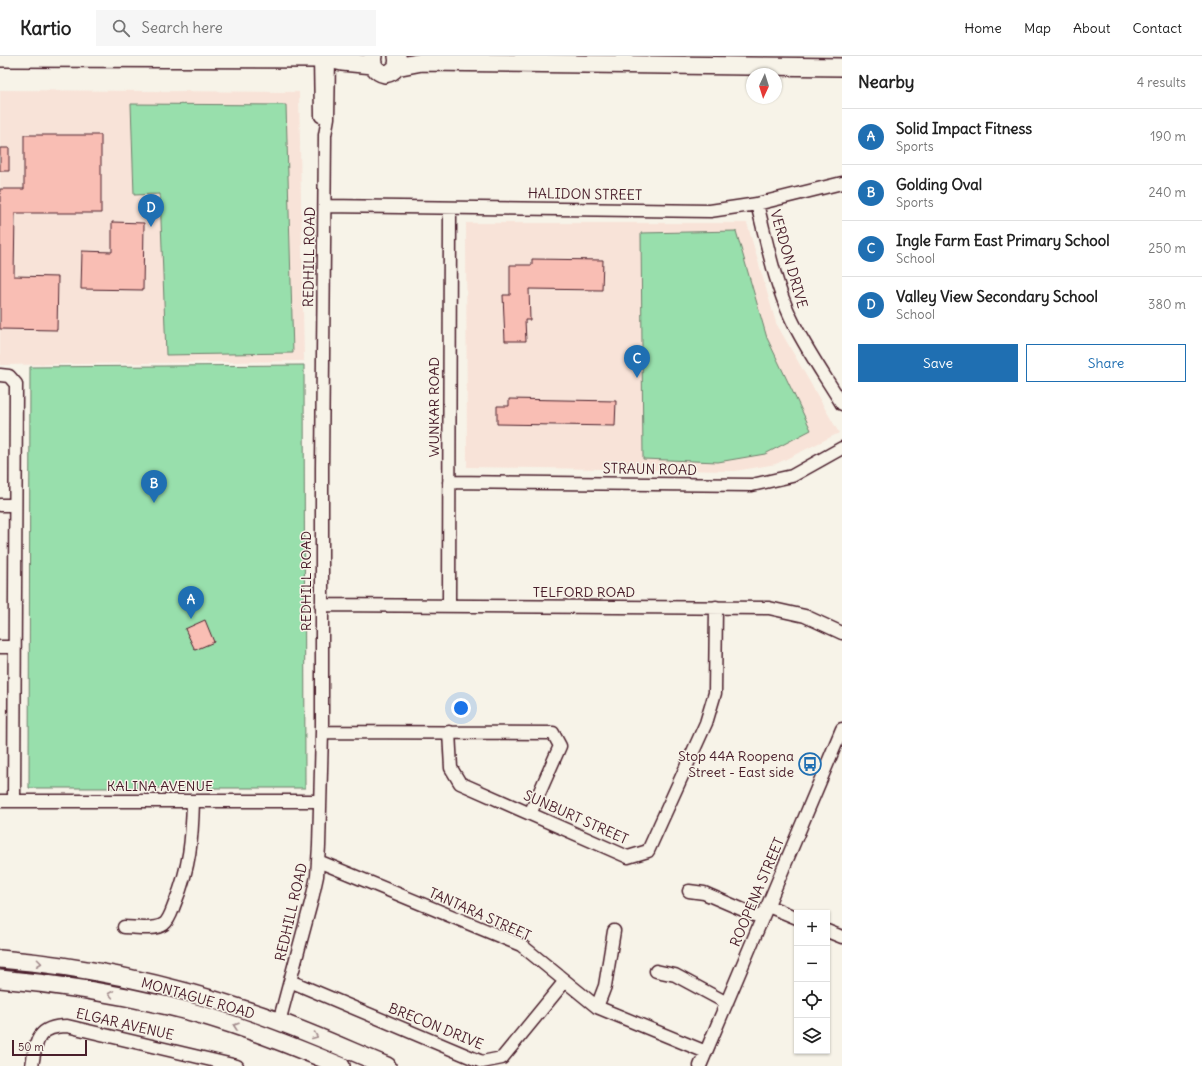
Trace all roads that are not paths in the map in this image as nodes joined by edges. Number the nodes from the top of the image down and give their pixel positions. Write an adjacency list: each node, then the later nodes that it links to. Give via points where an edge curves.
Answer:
1 (0, 58): 2 (main road)
2 (330, 58): 3 (main road, via 342,62); 9 (street, REDHILL ROAD, via 325,135)
3 (373, 60): 4 (main road, via 375,69 384,74 394,70)
4 (397, 60): 5 (main road)
5 (734, 61): 6 (main road)
6 (842, 67)
7 (842, 183): 8 (street, HALIDON STREET)
8 (757, 204): 10 (street, HALIDON STREET, via 710,211); 12 (street, VERDON DRIVE, via 775,276 791,318)
9 (325, 206): 10 (street, HALIDON STREET); 17 (street, REDHILL ROAD)
10 (450, 208): 14 (street, WUNKAR ROAD)
11 (4, 376): 16 (street, via 16,384)
12 (842, 404)
13 (842, 448): 14 (street, STRAUN ROAD, via 792,476 752,485)
14 (449, 482): 18 (street, WUNKAR ROAD)
15 (0, 505): 16 (street)
16 (15, 505): 22 (street)
17 (321, 605): 18 (street, TELFORD ROAD); 24 (street, REDHILL ROAD)
18 (449, 606): 19 (street, TELFORD ROAD)
19 (716, 607): 20 (street, TELFORD ROAD, via 769,608 805,616); 30 (street, SUNBURT STREET, via 715,693 706,723 648,851 628,857)
20 (842, 633)
21 (0, 647): 22 (street)
22 (14, 647): 27 (street)
23 (842, 729): 33 (street, ROOPENA STREET)
24 (322, 732): 25 (street); 29 (street, REDHILL ROAD)
25 (449, 732): 30 (street, SUNBURT STREET, via 451,768 460,783); 30 (street, via 553,733 560,746)
26 (0, 801): 27 (street, KALINA AVENUE)
27 (14, 801): 28 (street, KALINA AVENUE)
28 (193, 801): 29 (street, KALINA AVENUE); 36 (street, via 192,849 170,917 164,924 155,927)
29 (320, 801): 31 (street, REDHILL ROAD)
30 (530, 814)
31 (318, 861): 43 (street, TANTARA STREET, via 521,946); 44 (street, REDHILL ROAD, via 312,899)
32 (689, 891): 35 (street, via 704,893)
33 (768, 906): 34 (street); 35 (street, ROOPENA STREET)
34 (794, 917)
35 (762, 918): 45 (street, ROOPENA STREET)
36 (124, 927)
37 (614, 931): 46 (street, via 605,986)
38 (830, 932): 39 (street)
39 (842, 937)
40 (0, 959): 47 (main road, MONTAGUE ROAD, one-way to 47, via 123,977 191,993)
41 (656, 971): 45 (street, via 675,975)
42 (0, 979): 48 (main road, MONTAGUE ROAD, one-way to 42, via 170,1006 51,984)
43 (565, 981): 44 (street, BRECON DRIVE, via 502,1058 482,1062); 46 (street, TANTARA STREET)
44 (290, 982): 47 (street, REDHILL ROAD)
45 (727, 1003): 49 (street, ROOPENA STREET)
46 (597, 1007): 49 (street, TANTARA STREET)
47 (279, 1022): 48 (main road); 53 (main road, MONTAGUE ROAD, one-way to 53)
48 (274, 1039): 52 (main road, MONTAGUE ROAD)
49 (706, 1052): 54 (street, ROOPENA STREET)
50 (32, 1066): 51 (street, ELGAR AVENUE, via 39,1036 48,1029 59,1026 126,1039)
51 (237, 1066)
52 (341, 1066)
53 (387, 1066)
54 (700, 1066)

